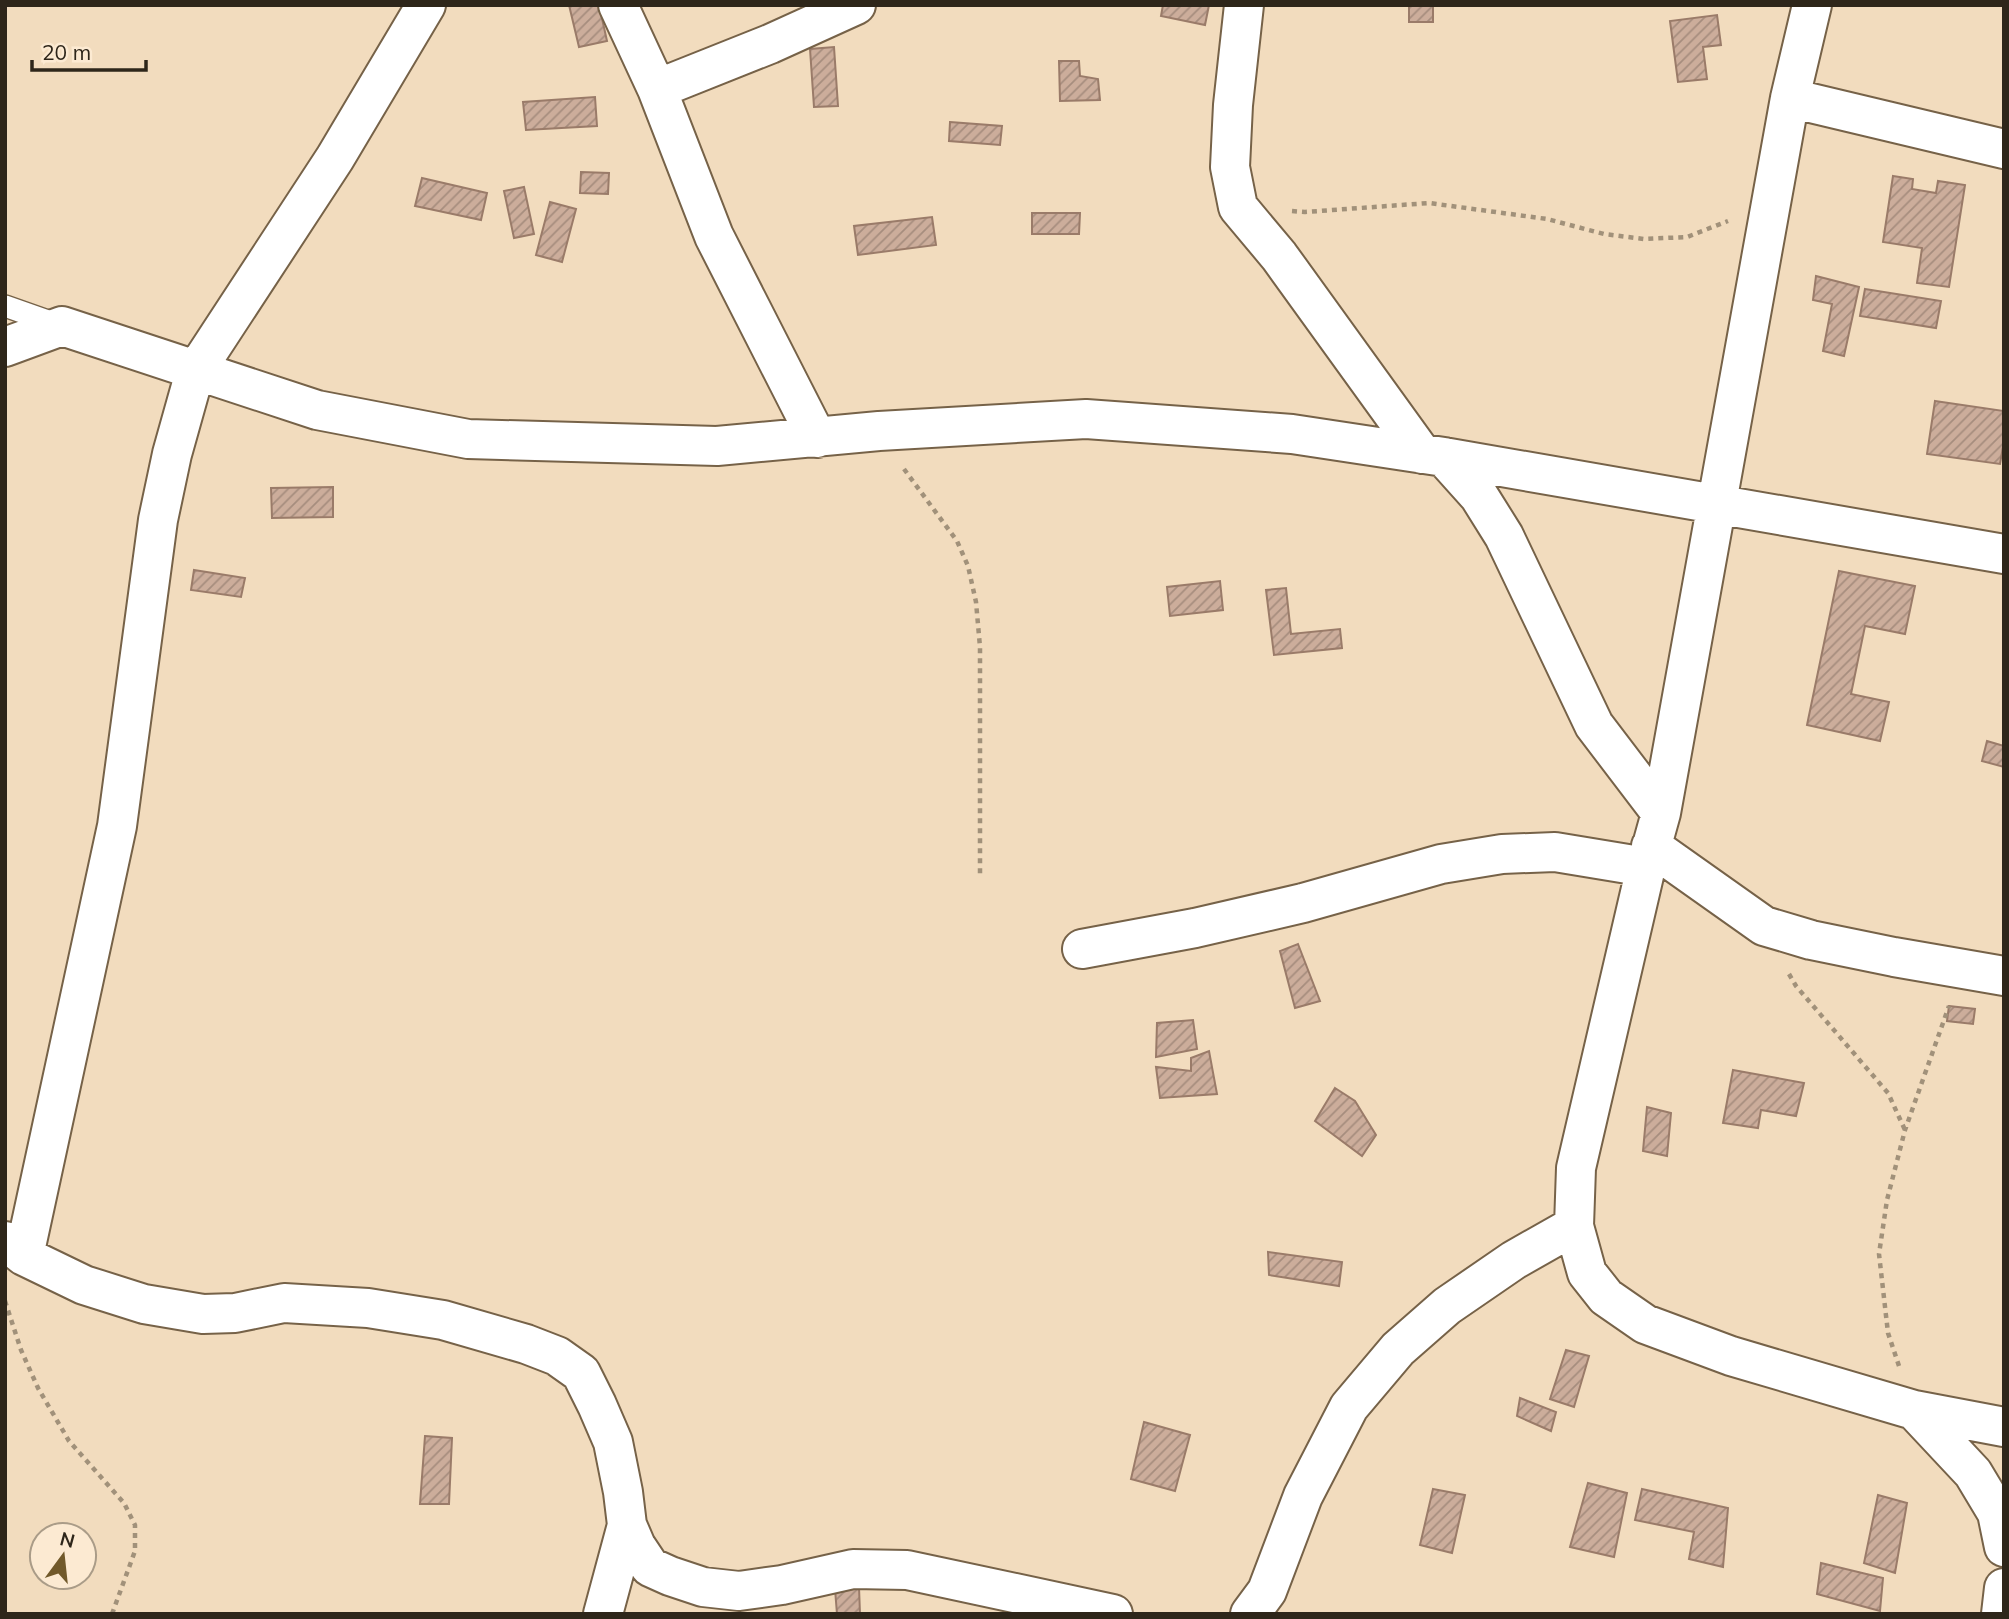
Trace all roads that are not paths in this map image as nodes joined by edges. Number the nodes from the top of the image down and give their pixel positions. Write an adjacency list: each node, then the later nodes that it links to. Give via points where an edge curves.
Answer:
1 (426, 5): 12 (street, via 335,158)
2 (618, 5): 6 (street)
3 (856, 5): 6 (street)
4 (1244, 5): 14 (street, via 1230,167 1238,206)
5 (1812, 5): 7 (street)
6 (657, 89): 13 (street, via 714,236)
7 (1790, 99): 8 (street); 15 (street)
8 (2004, 149)
9 (5, 306): 10 (lane)
10 (62, 326): 11 (street); 12 (street)
11 (5, 347)
12 (195, 372): 13 (street, via 317,410 468,439 717,446); 21 (street, via 158,520 117,826)
13 (817, 438): 14 (street, via 1086,419 1292,434)
14 (1433, 456): 15 (street); 17 (street, via 1479,496 1504,536)
15 (1717, 505): 16 (street); 17 (street)
16 (2004, 555)
17 (1652, 842): 18 (street, via 1502,854 1441,864 1303,904); 19 (street, via 1764,926 1811,940); 20 (street, via 1576,1168)
18 (1082, 949)
19 (2004, 976)
20 (1574, 1226): 22 (street, via 1587,1273 1606,1297 1645,1324 1731,1356); 29 (street, via 1447,1306 1398,1349 1349,1407 1303,1496 1267,1591)
21 (14, 1249): 24 (street, via 84,1284 144,1304 203,1314 284,1303 368,1308 443,1320 557,1356 581,1373 603,1418 613,1443)
22 (1914, 1410): 23 (street); 25 (street, via 1973,1473 1997,1513)
23 (2004, 1427)
24 (627, 1525): 27 (street); 28 (street, via 650,1567 703,1587 738,1591 853,1569 907,1570)
25 (2004, 1547)
26 (2004, 1588): 30 (street)
27 (603, 1614)
28 (1113, 1614)
29 (1250, 1614)
30 (2001, 1614)

